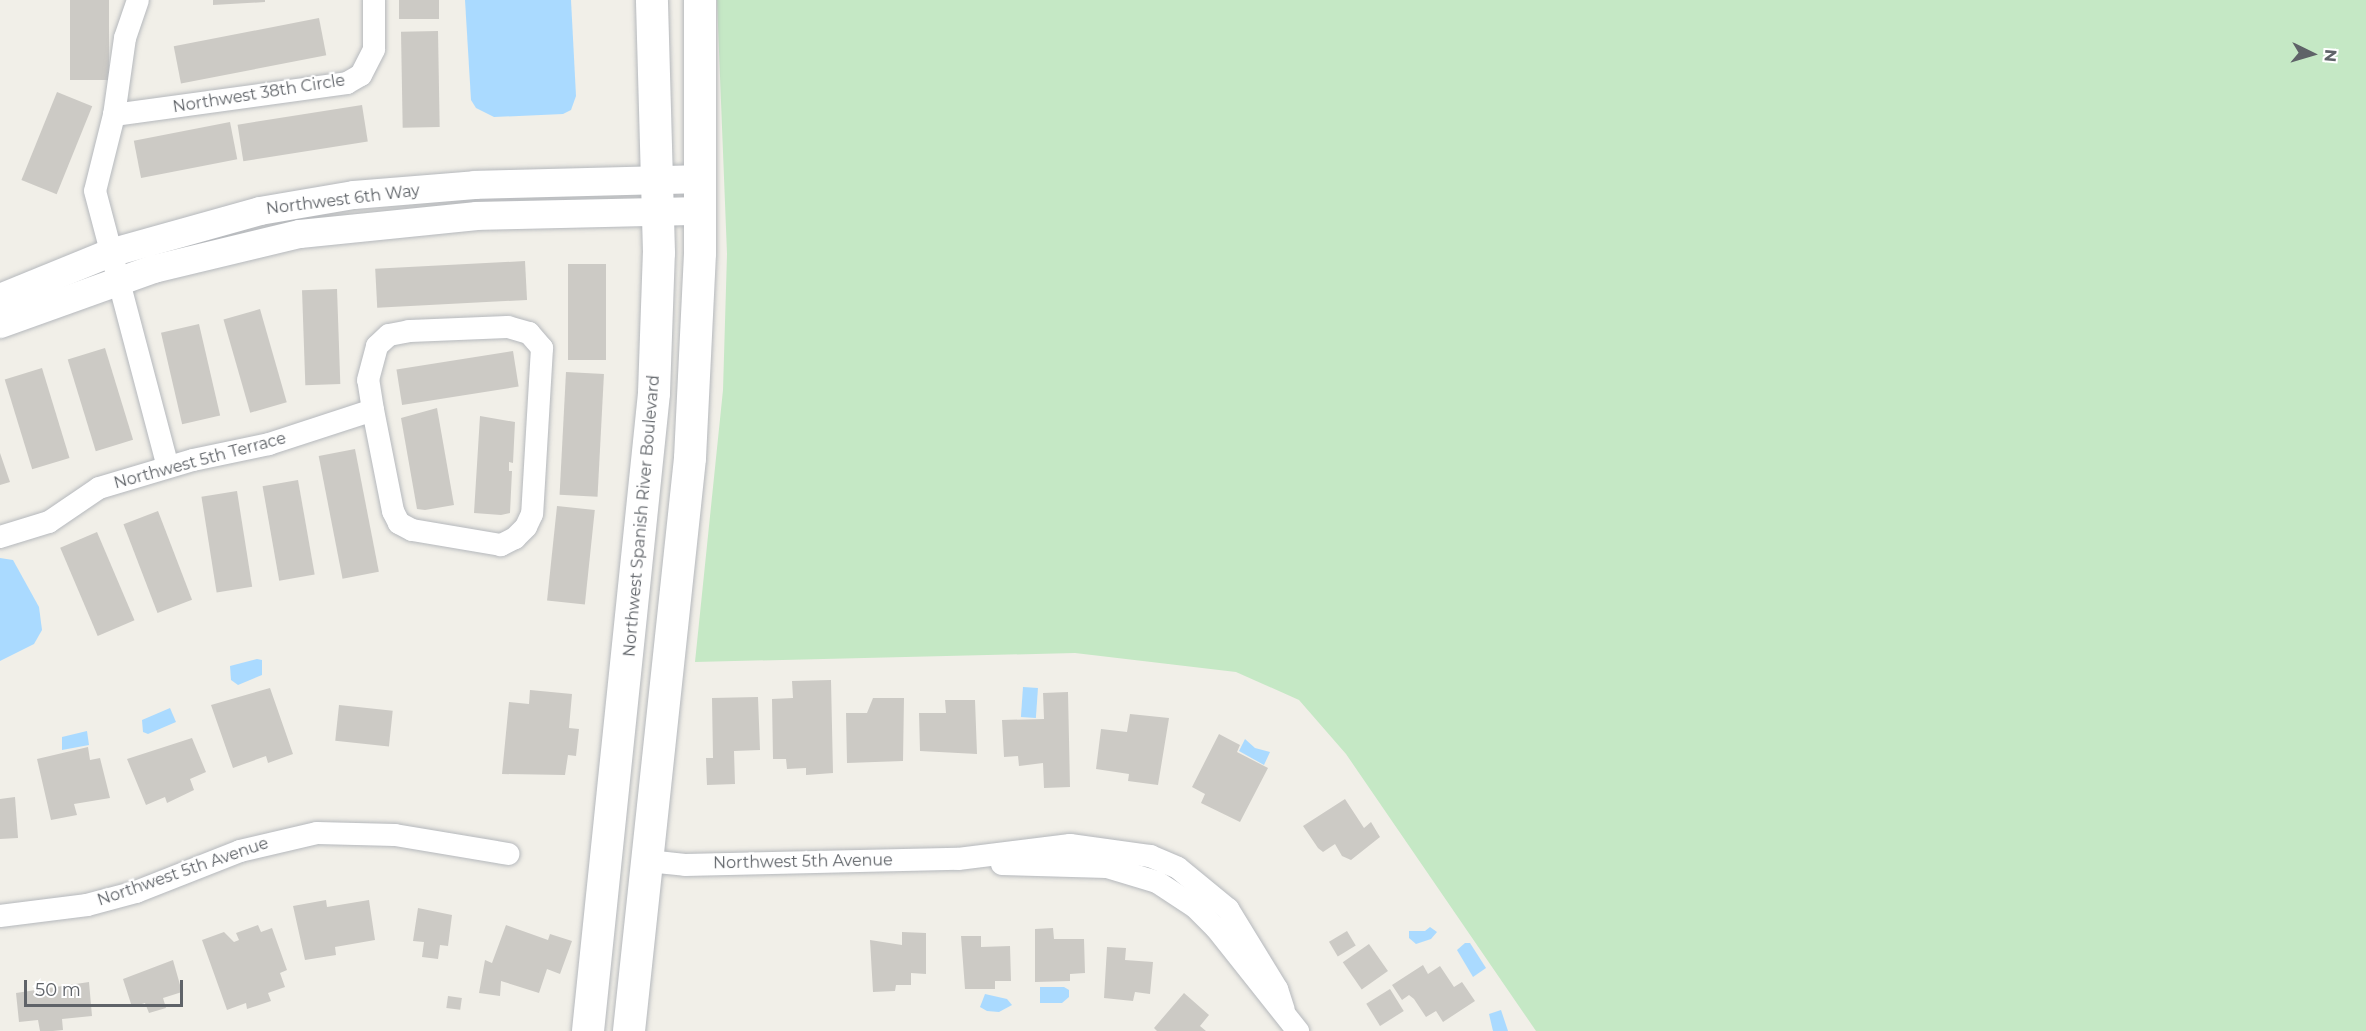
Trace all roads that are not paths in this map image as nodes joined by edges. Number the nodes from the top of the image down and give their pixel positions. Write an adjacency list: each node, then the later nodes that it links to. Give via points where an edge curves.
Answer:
1 (138, 0): 5 (street, via 125,38)
2 (374, 0): 5 (street, Northwest 38th Circle, via 375,49 361,75 347,83)
3 (652, 0): 7 (main road, Northwest Spanish River Boulevard)
4 (700, 0): 6 (main road)
5 (114, 115): 10 (street, via 95,191)
6 (700, 179): 7 (street, Northwest 6th Way); 8 (main road)
7 (658, 181): 9 (main road, Northwest Spanish River Boulevard); 10 (street, Northwest 6th Way, via 476,185 354,195 260,211)
8 (700, 211): 9 (street, Northwest 6th Way); 19 (main road, via 690,458)
9 (659, 212): 11 (street, Northwest 6th Way, via 477,216 339,228 255,243); 17 (main road, Northwest Spanish River Boulevard, via 654,393)
10 (110, 253): 11 (street); 12 (street, Northwest 6th Way)
11 (117, 281): 13 (street, Northwest 6th Way); 15 (street)
12 (0, 298)
13 (0, 324)
14 (373, 410): 14 (street, via 368,380 371,360 376,346 389,335 508,327 529,333 542,348 543,390 532,514 525,527 515,538 501,544 412,530 399,523 393,511); 15 (street, Northwest 5th Terrace, via 269,444)
15 (168, 467): 16 (street, Northwest 5th Terrace, via 99,488 49,522)
16 (0, 537)
17 (632, 629): 19 (main road, via 640,727 632,830); 21 (main road, Northwest Spanish River Boulevard)
18 (508, 854): 20 (street, Northwest 5th Avenue, via 395,835 316,833 240,851 107,899)
19 (648, 861): 22 (main road); 23 (street, Northwest 5th Avenue, via 685,865 958,859 1107,867 1156,882 1195,907)
20 (0, 916)
21 (588, 1031)
22 (629, 1031)
23 (1298, 1031)

